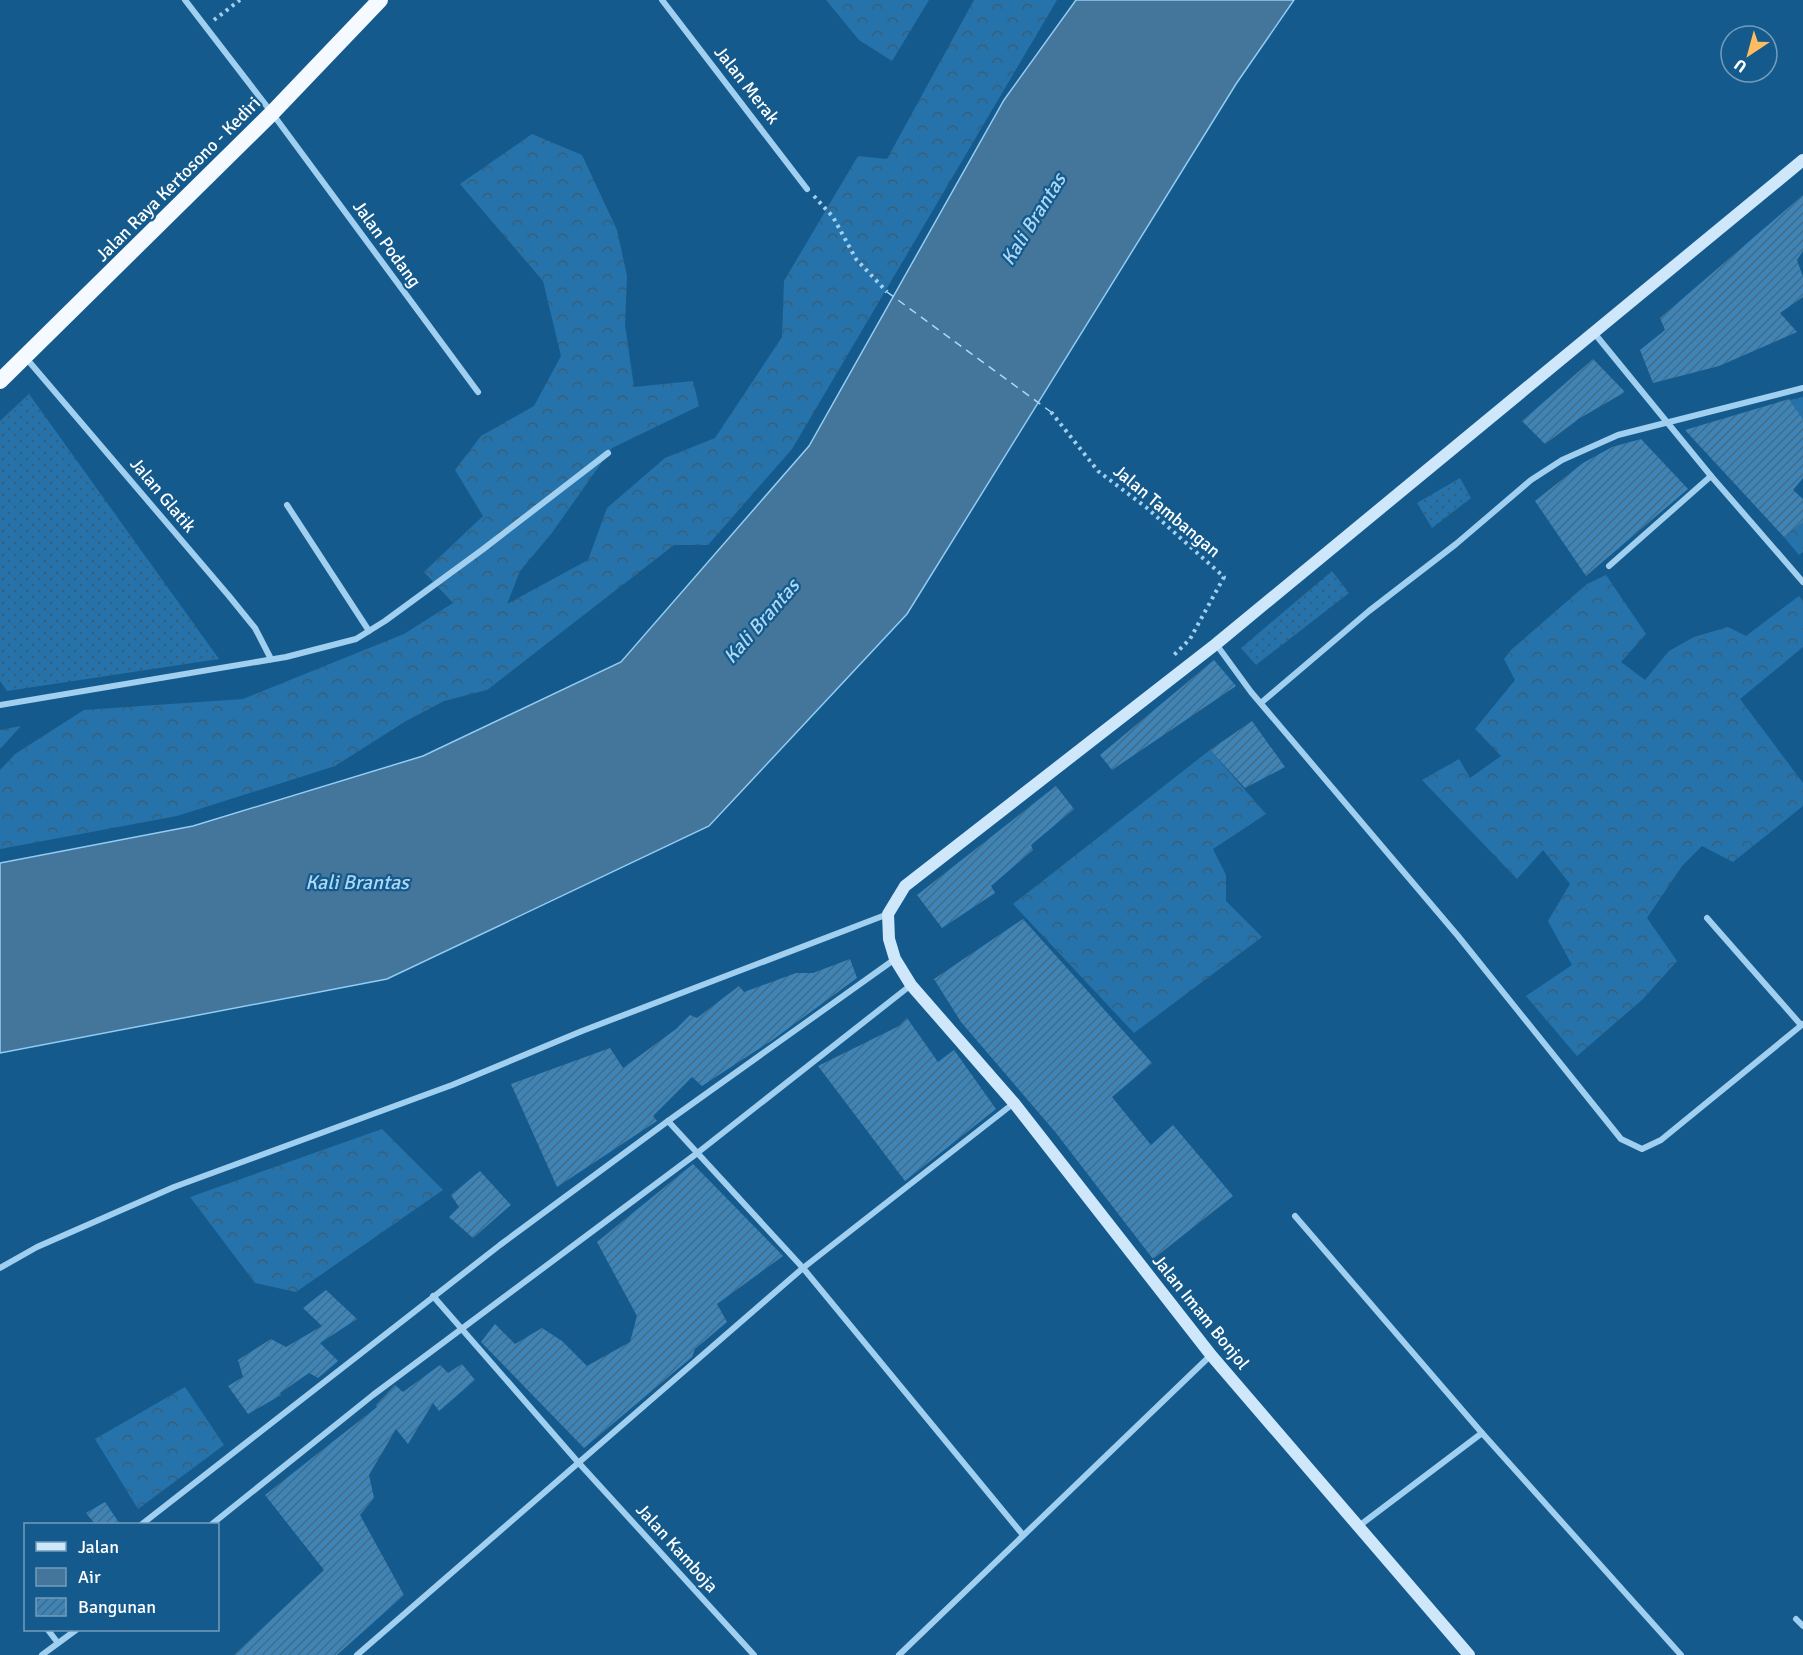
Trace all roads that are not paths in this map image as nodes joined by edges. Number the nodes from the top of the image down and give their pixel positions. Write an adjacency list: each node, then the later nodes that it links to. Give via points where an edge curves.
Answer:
1 (185, 0): 4 (street, Jalan Podang)
2 (380, 0): 4 (highway, Jalan Raya Kertosono - Kediri)
3 (662, 0): 6 (street, Jalan Merak)
4 (272, 113): 8 (highway, Jalan Raya Kertosono - Kediri); 11 (street, Jalan Podang)
5 (1803, 160): 7 (main road)
6 (807, 189)
7 (1595, 334): 12 (street); 19 (main road)
8 (24, 356): 9 (highway, Jalan Raya Kertosono - Kediri); 20 (street, Jalan Glatik, via 229,596 255,628)
9 (0, 381)
10 (1803, 388): 12 (street)
11 (478, 392)
12 (1667, 422): 14 (street); 21 (street, via 1603,441 1531,480)
13 (608, 453): 18 (street)
14 (1711, 477): 16 (street); 17 (street)
15 (287, 505): 18 (street)
16 (1609, 566)
17 (1803, 582)
18 (369, 631): 20 (street, via 334,646)
19 (1216, 644): 21 (street); 23 (main road, via 905,886)
20 (271, 659): 22 (street)
21 (1262, 702): 27 (street, via 1629,1145 1642,1149 1661,1140)
22 (0, 705)
23 (888, 914): 25 (main road, Jalan Imam Bonjol); 32 (street, via 452,1085 174,1187 37,1247)
24 (1707, 918): 27 (street)
25 (895, 959): 26 (main road, Jalan Imam Bonjol); 29 (street)
26 (912, 985): 28 (main road, Jalan Imam Bonjol); 30 (street)
27 (1802, 1024)
28 (1014, 1103): 33 (street); 36 (main road, Jalan Imam Bonjol)
29 (668, 1121): 30 (street); 34 (street)
30 (696, 1154): 33 (street); 35 (street)
31 (1295, 1216): 37 (street)
32 (0, 1268)
33 (803, 1269): 38 (street); 42 (street)
34 (433, 1296): 35 (street, Jalan Kamboja); 39 (street)
35 (462, 1330): 38 (street, Jalan Kamboja); 40 (street, via 373,1395)
36 (1211, 1355): 41 (main road, Jalan Imam Bonjol); 42 (street)
37 (1482, 1433): 41 (street); 53 (street)
38 (577, 1461): 50 (street); 51 (street, Jalan Kamboja)
39 (143, 1523)
40 (213, 1523)
41 (1359, 1526): 48 (main road, Jalan Imam Bonjol)
42 (1023, 1535): 52 (street)
43 (1796, 1619): 44 (street)
44 (1803, 1626)
45 (49, 1631): 47 (street)
46 (73, 1631): 47 (street)
47 (58, 1643): 49 (street)
48 (1468, 1654)
49 (42, 1655)
50 (357, 1655)
51 (754, 1655)
52 (899, 1655)
53 (1681, 1655)

